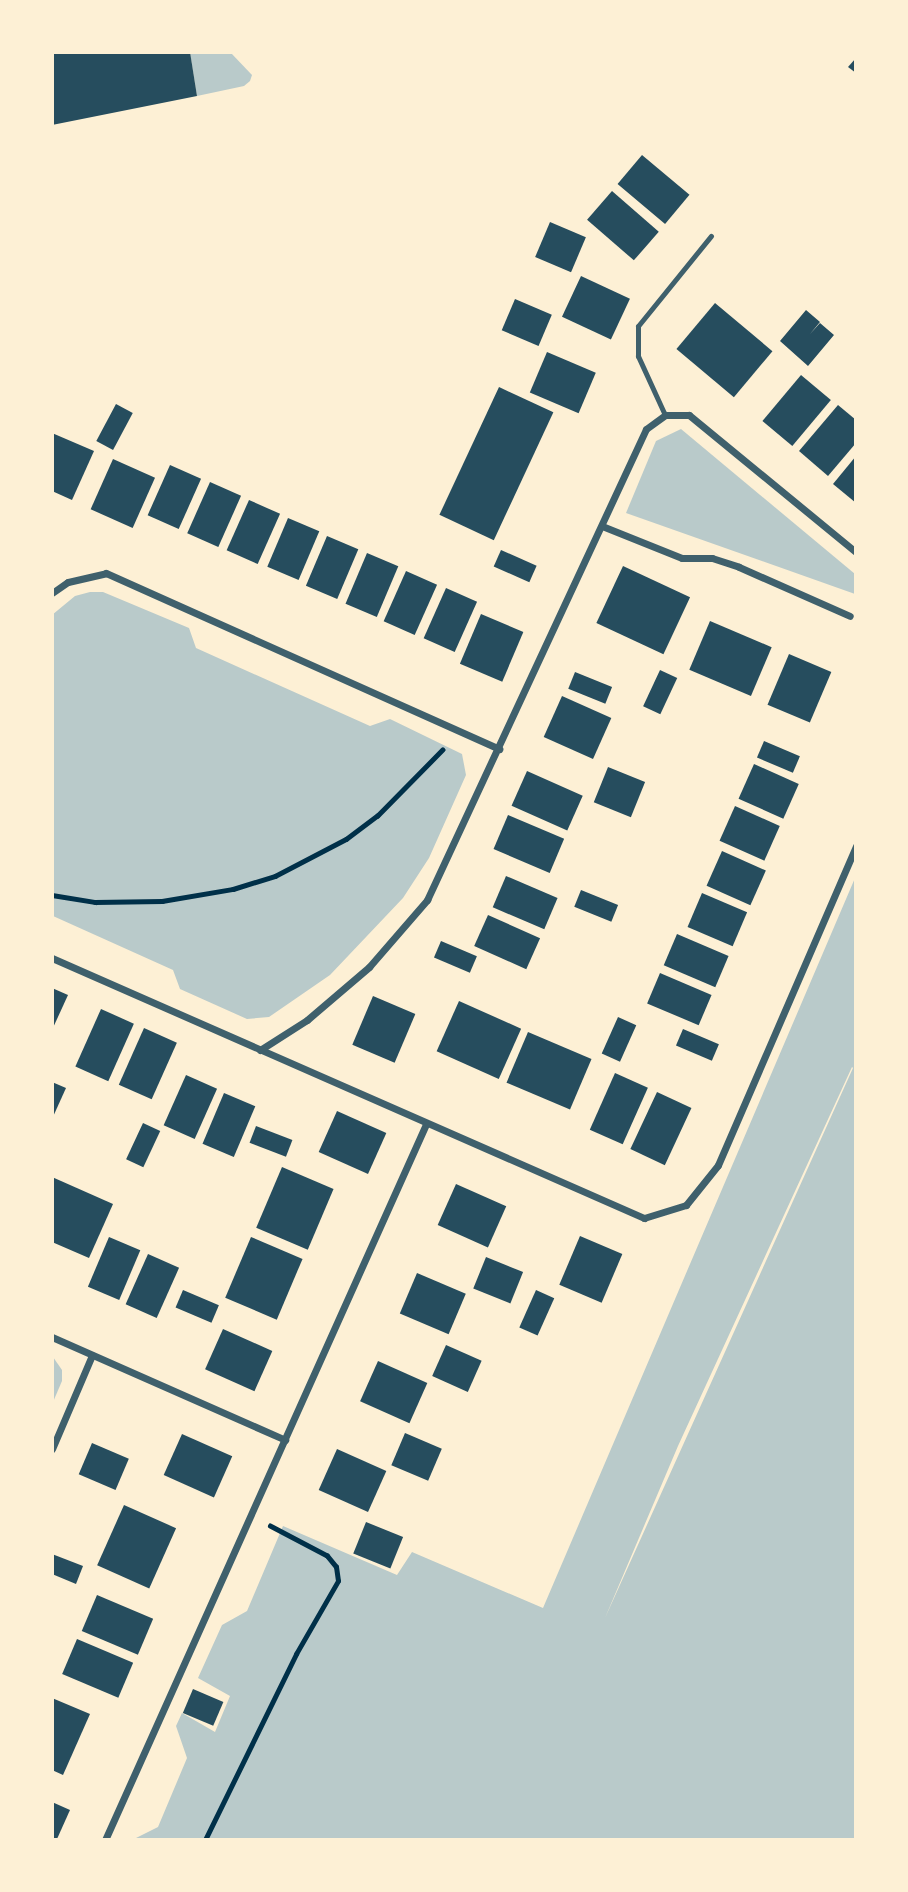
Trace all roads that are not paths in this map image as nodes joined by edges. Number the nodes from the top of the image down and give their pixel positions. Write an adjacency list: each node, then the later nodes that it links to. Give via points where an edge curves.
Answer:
1 (711, 236): 2 (lane, via 638,326 638,356)
2 (665, 415): 3 (street, via 646,429); 4 (street, via 689,415)
3 (603, 526): 6 (street, via 682,558 712,558); 7 (street)
4 (856, 552)
5 (52, 593): 7 (street, via 68,582 106,573)
6 (850, 616)
7 (499, 749): 10 (street, via 427,900 369,967 307,1020)
8 (856, 846): 11 (street, via 718,1165 686,1205 644,1218)
9 (52, 958): 10 (street)
10 (260, 1050): 11 (street)
11 (426, 1124): 14 (street)
12 (52, 1337): 13 (street)
13 (92, 1355): 14 (street); 15 (street)
14 (285, 1440): 16 (street)
15 (52, 1449)
16 (105, 1839)

